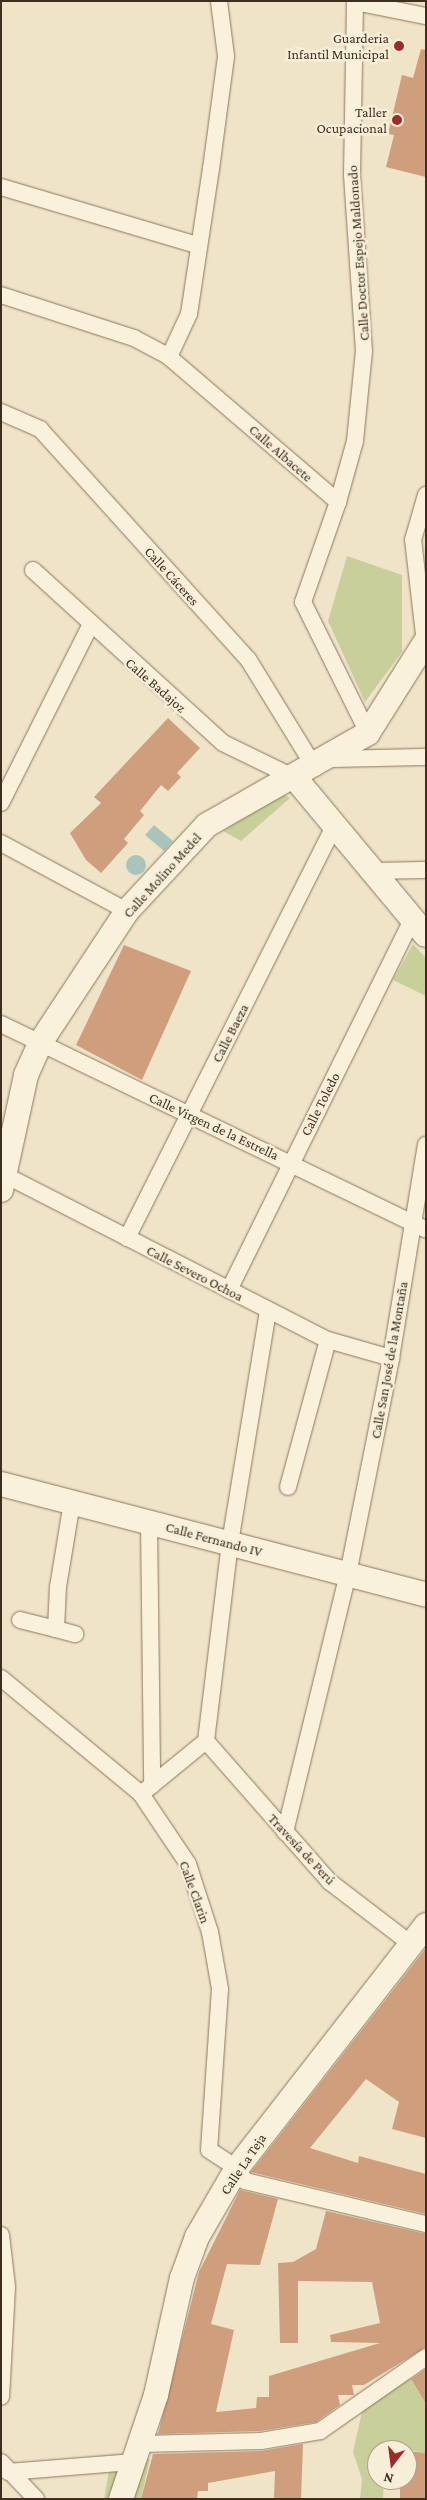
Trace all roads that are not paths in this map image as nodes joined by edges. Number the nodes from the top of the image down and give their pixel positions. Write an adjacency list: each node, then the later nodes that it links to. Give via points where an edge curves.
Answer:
1 (219, 1): 5 (street, via 226,56)
2 (355, 2): 3 (street); 10 (street, Calle Doctor Espejo Maldonado, via 352,175 364,351 355,441)
3 (426, 16)
4 (1, 187): 5 (street)
5 (197, 245): 7 (street, via 189,314)
6 (1, 295): 7 (street, Calle Albacete, via 134,338)
7 (169, 357): 10 (street, Calle Albacete)
8 (1, 412): 16 (street, Calle Cáceres, via 40,429 248,659)
9 (426, 495): 13 (street, via 413,540)
10 (338, 502): 14 (street, via 303,602)
11 (32, 570): 12 (street, Calle Badajoz)
12 (90, 626): 16 (street, Calle Badajoz, via 222,743); 17 (street)
13 (424, 645): 14 (street, Calle Molino Medel)
14 (368, 733): 16 (street, Calle Molino Medel)
15 (426, 757): 16 (street)
16 (313, 768): 18 (street); 22 (street, Calle Molino Medel, via 207,826)
17 (1, 803)
18 (334, 828): 21 (street); 26 (street, Calle Baeza)
19 (1, 842): 22 (street)
20 (426, 870): 21 (street)
21 (372, 871): 23 (street)
22 (127, 911): 25 (street, Calle Molino Medel)
23 (419, 926): 28 (street, Calle Toledo)
24 (1, 1024): 25 (street, Calle Virgen de la Estrella)
25 (40, 1043): 26 (street, Calle Virgen de la Estrella); 29 (street, Calle Molino Medel, via 26,1075)
26 (188, 1115): 28 (street, Calle Virgen de la Estrella); 31 (street, Calle Baeza)
27 (426, 1145): 30 (street, Calle San José de la Montaña)
28 (291, 1162): 30 (street, Calle Virgen de la Estrella); 32 (street, Calle Toledo)
29 (3, 1182): 31 (street, Calle Severo Ochoa)
30 (419, 1225): 35 (street, Calle San José de la Montaña)
31 (126, 1238): 32 (street, Calle Severo Ochoa)
32 (229, 1290): 33 (street, Calle Severo Ochoa)
33 (268, 1310): 34 (street, Calle Severo Ochoa); 40 (street)
34 (328, 1340): 35 (street, Calle Severo Ochoa); 37 (street)
35 (391, 1358): 41 (street, Calle San José de la Montaña)
36 (1, 1484): 38 (street, Calle Fernando IV)
37 (288, 1487)
38 (72, 1502): 39 (street, Calle Fernando IV); 44 (street, via 58,1587)
39 (150, 1522): 40 (street, Calle Fernando IV); 48 (street)
40 (230, 1543): 41 (street, Calle Fernando IV); 47 (street)
41 (348, 1574): 42 (street, Calle Fernando IV); 49 (street, Calle San José de la Montaña)
42 (426, 1595)
43 (20, 1620): 44 (street)
44 (56, 1629): 45 (street)
45 (75, 1634)
46 (1, 1678): 48 (street, Calle Clarin)
47 (206, 1741): 48 (street); 49 (street, Travesía de Perú)
48 (147, 1790): 52 (street, Calle Clarin, via 188,1864 210,1932 220,1989 209,2150)
49 (285, 1832): 51 (street, Travesía de Perú, via 330,1882)
50 (426, 1925): 51 (street, Calle La Teja)
51 (411, 1944): 52 (street, Calle La Teja)
52 (237, 2168): 53 (street, via 245,2181); 57 (street, Calle La Teja, via 197,2238 182,2278)
53 (426, 2224)
54 (1, 2236): 56 (street, via 7,2287)
55 (426, 2357): 57 (street, via 320,2430 261,2441)
56 (1, 2397)
57 (136, 2453): 58 (street); 60 (street, Calle La Teja)
58 (5, 2467): 59 (street)
59 (36, 2499)
60 (121, 2499)

